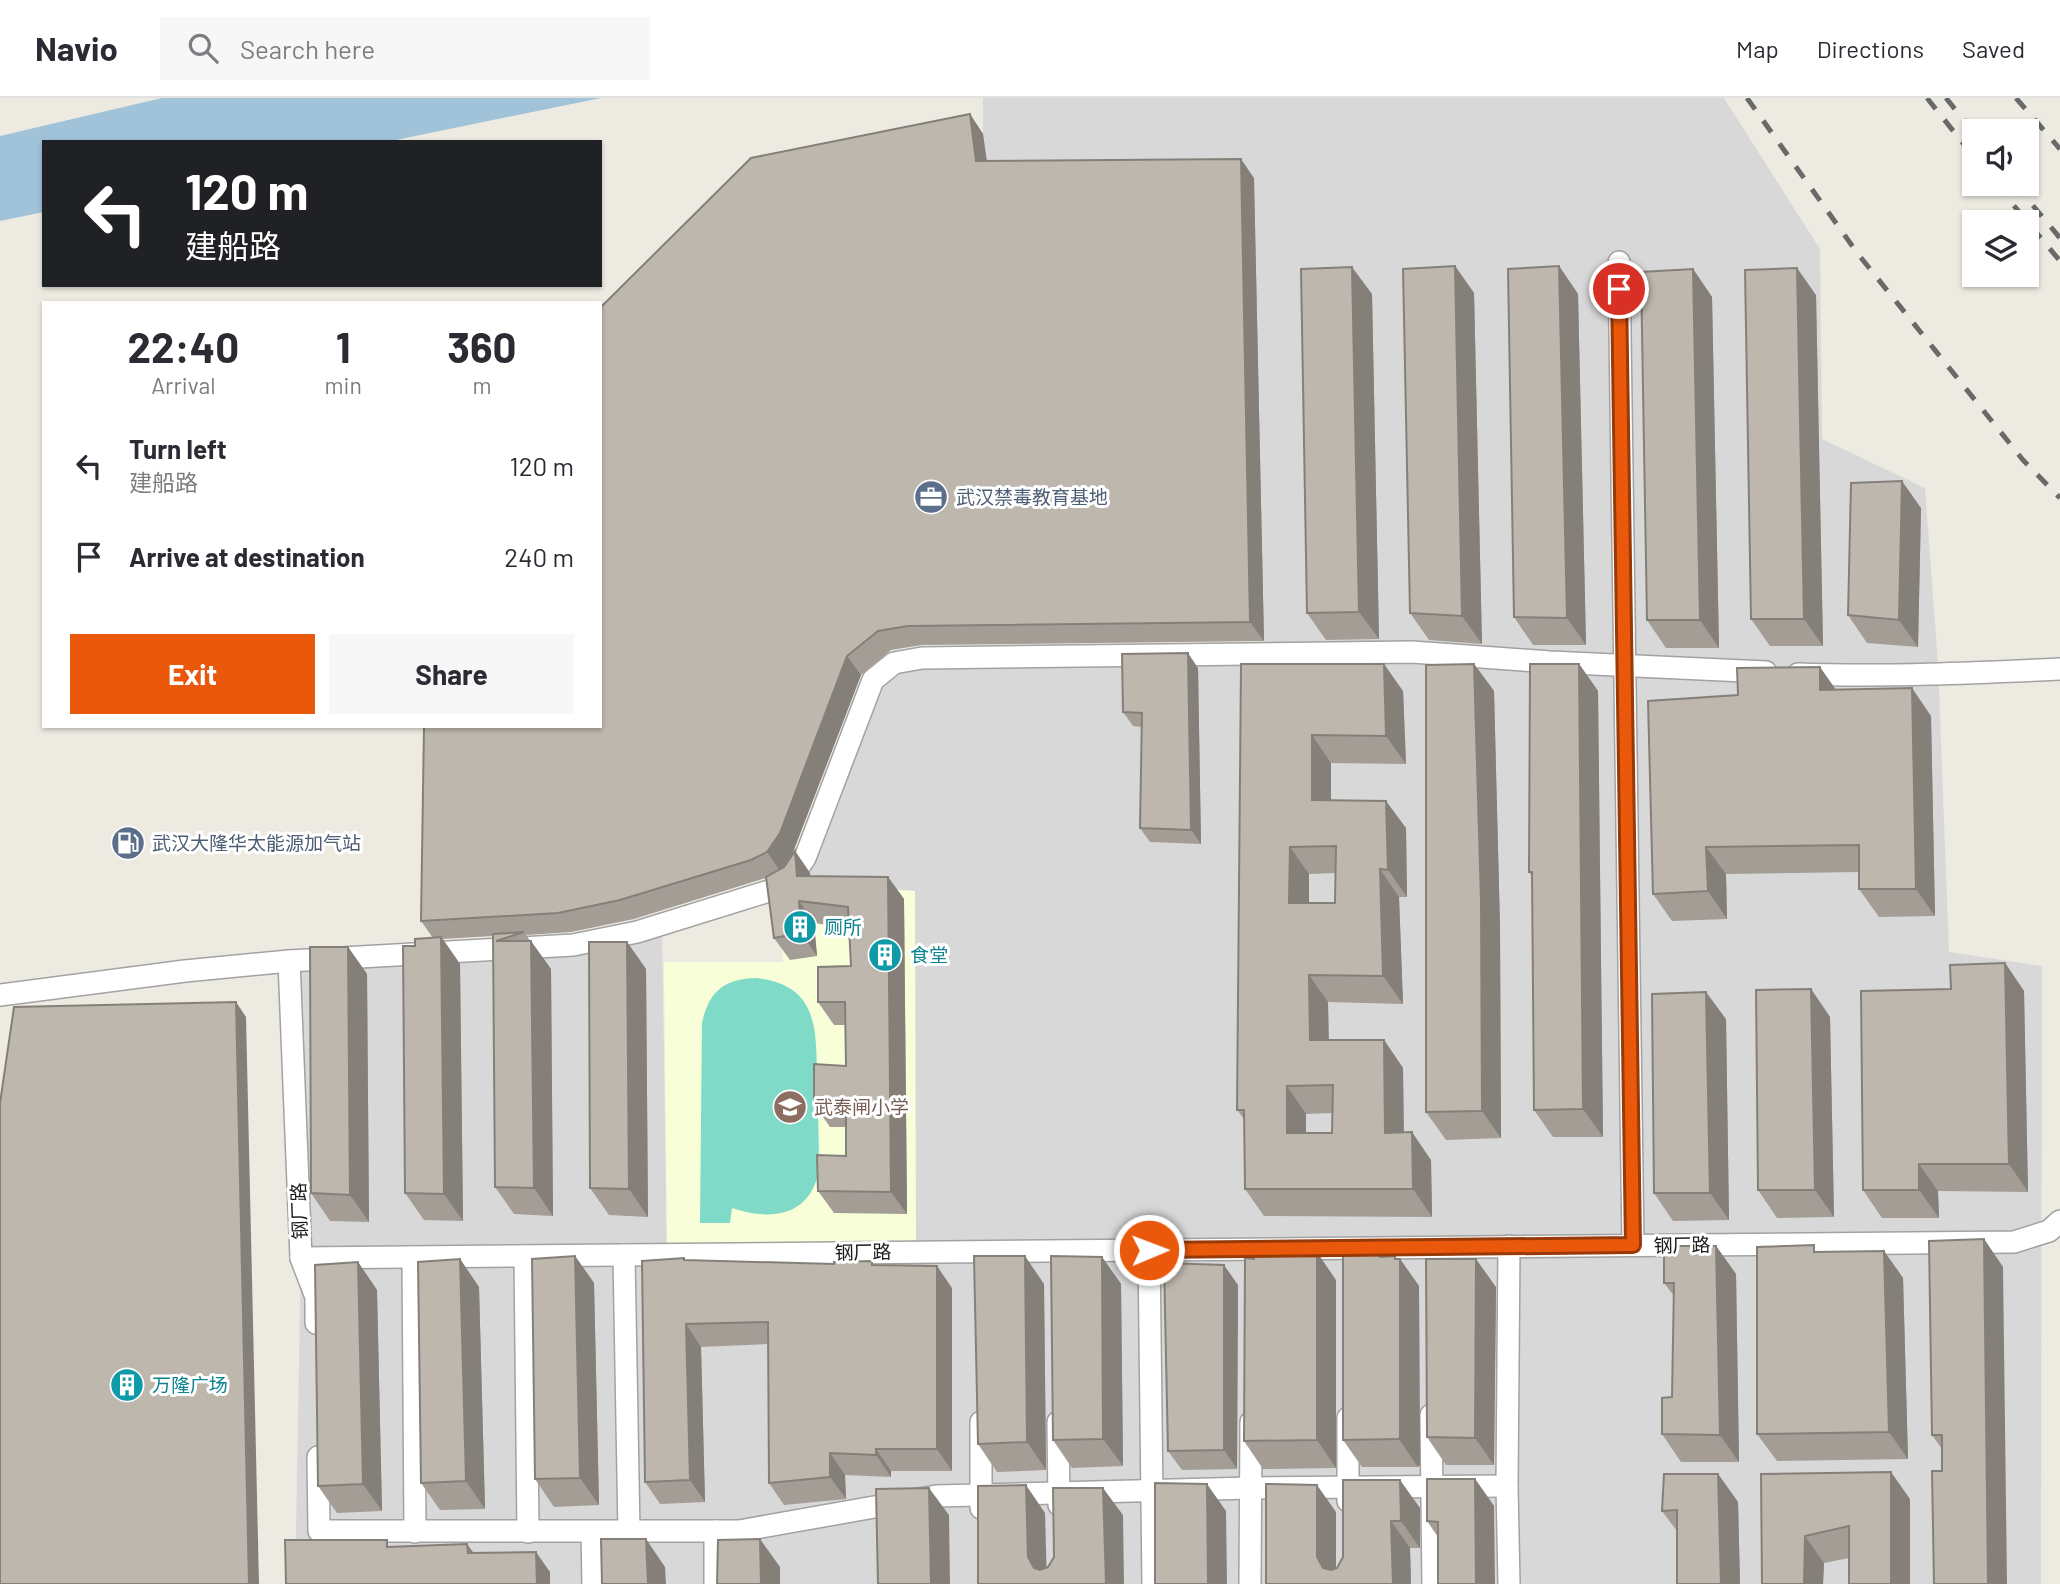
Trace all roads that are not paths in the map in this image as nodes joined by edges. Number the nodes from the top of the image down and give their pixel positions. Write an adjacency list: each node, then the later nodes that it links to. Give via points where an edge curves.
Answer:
1 (1619, 262): 2 (street)
2 (1625, 666): 3 (street, via 1841,676); 4 (street, via 1412,652 922,658 894,663 873,680 805,858 789,881 769,891 573,945); 7 (street)
3 (2060, 669)
4 (289, 961): 5 (street); 18 (street, 钢厂路)
5 (0, 995)
6 (2060, 1220): 7 (street, 钢厂路, via 2049,1231 2014,1242)
7 (1633, 1245): 8 (street, 钢厂路)
8 (1509, 1246): 9 (street, 钢厂路); 31 (street)
9 (1432, 1247): 10 (street, 钢厂路); 20 (street)
10 (1349, 1248): 11 (street, 钢厂路); 19 (street)
11 (1251, 1249): 12 (street, 钢厂路); 21 (street)
12 (1149, 1250): 13 (street, 钢厂路); 35 (street)
13 (1057, 1251): 14 (street, 钢厂路); 22 (street)
14 (980, 1252): 15 (street, 钢厂路); 23 (street)
15 (624, 1255): 16 (street, 钢厂路); 44 (street)
16 (525, 1256): 17 (street, 钢厂路); 42 (street)
17 (413, 1257): 18 (street, 钢厂路); 41 (street)
18 (301, 1258): 24 (street, via 316,1297)
19 (1349, 1274)
20 (1432, 1274)
21 (1251, 1276)
22 (1058, 1278)
23 (980, 1279)
24 (316, 1338)
25 (1348, 1394): 34 (street)
26 (1432, 1394): 32 (street)
27 (1251, 1395): 33 (street)
28 (1058, 1399): 36 (street)
29 (981, 1400): 37 (street)
30 (318, 1435): 41 (street, via 319,1531)
31 (1507, 1486): 32 (street); 51 (street)
32 (1431, 1487): 34 (street); 50 (street)
33 (1251, 1488): 34 (street); 35 (street); 49 (street)
34 (1348, 1488): 38 (street)
35 (1152, 1491): 36 (street); 48 (street)
36 (1059, 1493): 37 (street); 39 (street)
37 (981, 1494): 40 (street, via 936,1496 739,1531); 45 (street)
38 (1348, 1515)
39 (1059, 1519)
40 (715, 1531): 44 (street); 47 (street)
41 (415, 1532): 42 (street)
42 (528, 1532): 43 (street)
43 (592, 1532): 44 (street); 46 (street)
44 (629, 1532)
45 (981, 1533)
46 (593, 1584)
47 (715, 1584)
48 (1153, 1584)
49 (1250, 1584)
50 (1433, 1584)
51 (1509, 1584)

